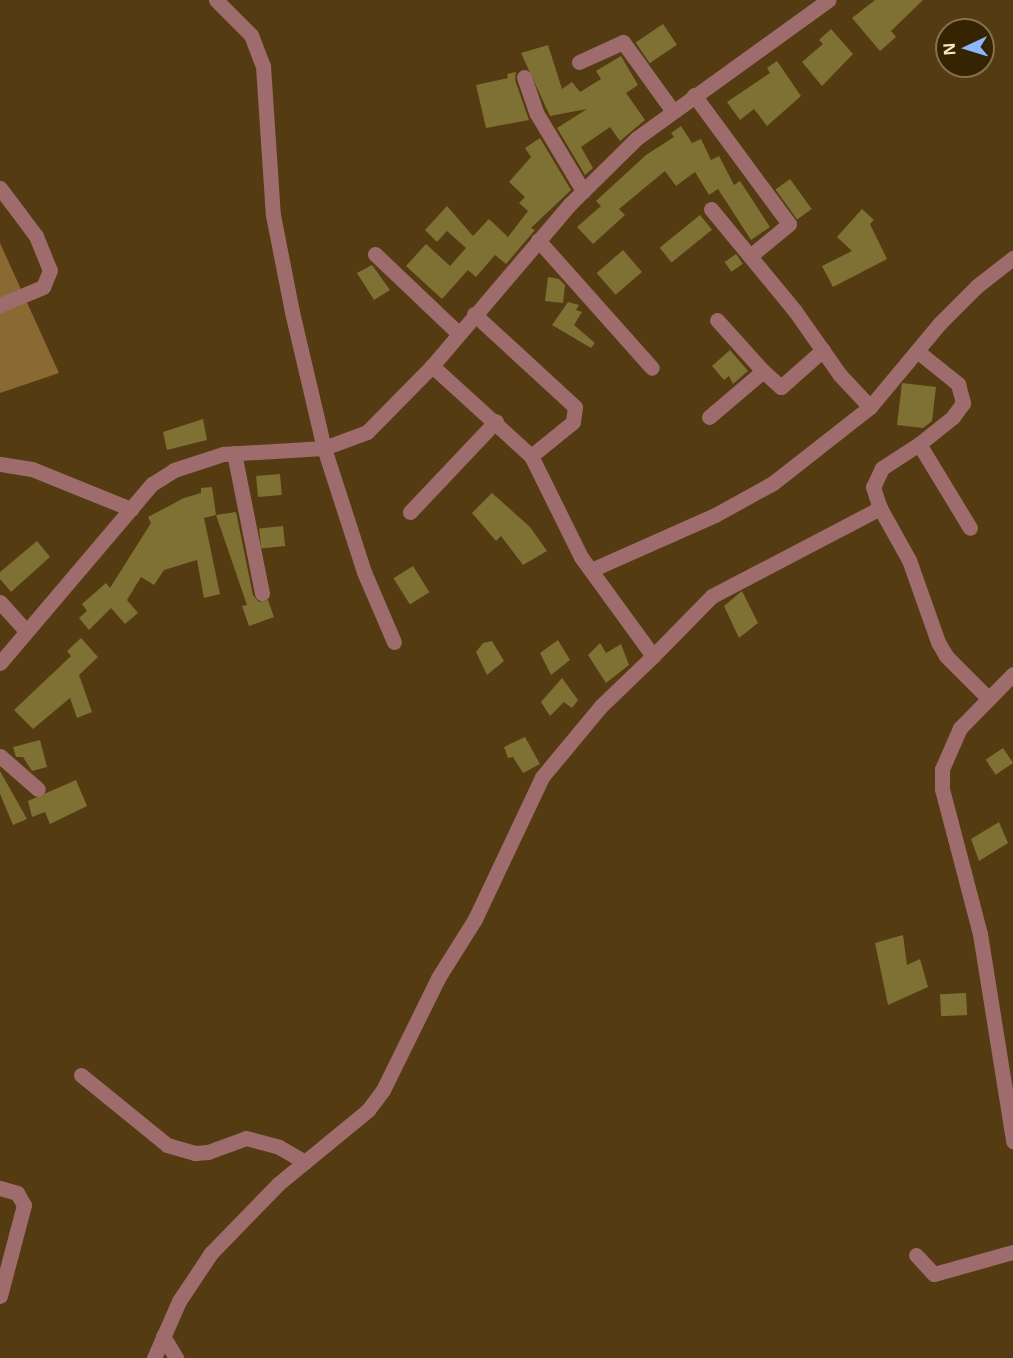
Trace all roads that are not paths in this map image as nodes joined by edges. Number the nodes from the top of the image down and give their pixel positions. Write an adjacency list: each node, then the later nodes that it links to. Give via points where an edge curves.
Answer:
1 (216, 0): 27 (street, via 251,35 263,66 273,215)
2 (828, 0): 5 (street)
3 (579, 62): 6 (street, via 623,42)
4 (524, 77): 8 (street, via 537,114)
5 (694, 95): 6 (street); 12 (street, via 789,224)
6 (672, 110): 8 (street)
7 (0, 188): 14 (street, via 36,236 50,270 43,287)
8 (583, 191): 10 (street)
9 (711, 210): 12 (street)
10 (538, 240): 15 (street); 21 (street)
11 (375, 254): 17 (street)
12 (750, 256): 18 (street)
13 (1013, 258): 19 (street, via 977,286)
14 (0, 305)
15 (474, 314): 17 (street); 29 (street, via 575,407 573,422)
16 (717, 320): 22 (street)
17 (458, 333): 20 (street)
18 (823, 350): 22 (street, via 781,387); 23 (street)
19 (917, 351): 23 (street); 26 (street, via 958,384 963,403 953,417)
20 (432, 366): 25 (street); 27 (street, via 367,432)
21 (652, 368)
22 (763, 371): 24 (street)
23 (870, 407): 35 (street, via 773,483 746,499)
24 (709, 417)
25 (496, 421): 29 (street); 33 (street)
26 (919, 444): 31 (street, via 876,475 873,487); 34 (street)
27 (324, 448): 28 (street); 39 (street, via 364,572)
28 (234, 453): 32 (street, via 174,470 152,484); 36 (street)
29 (531, 456): 35 (street, via 554,507)
30 (0, 464): 32 (street, via 53,476)
31 (880, 508): 40 (street, via 712,596); 43 (street, via 909,560 938,642 946,656)
32 (131, 509): 38 (street)
33 (410, 512)
34 (970, 528)
35 (591, 570): 40 (street)
36 (262, 593)
37 (0, 602): 38 (street)
38 (26, 631): 41 (street)
39 (394, 642)
40 (652, 656): 48 (street, via 601,706 542,777 480,909 438,978 383,1090 368,1110)
41 (0, 663)
42 (1013, 674): 43 (street)
43 (987, 697): 47 (street, via 960,728 948,750 942,769 942,789 980,934)
44 (0, 756): 45 (street)
45 (38, 789)
46 (81, 1075): 48 (street, via 167,1145 195,1153 208,1152 246,1138 279,1147)
47 (1013, 1141)
48 (305, 1162): 53 (street, via 211,1252 179,1301)
49 (0, 1188): 52 (street, via 17,1193 24,1205)
50 (1013, 1252): 51 (street, via 934,1274)
51 (916, 1255)
52 (0, 1296)
53 (163, 1336): 54 (street); 55 (street)
54 (154, 1358)
55 (176, 1358)

